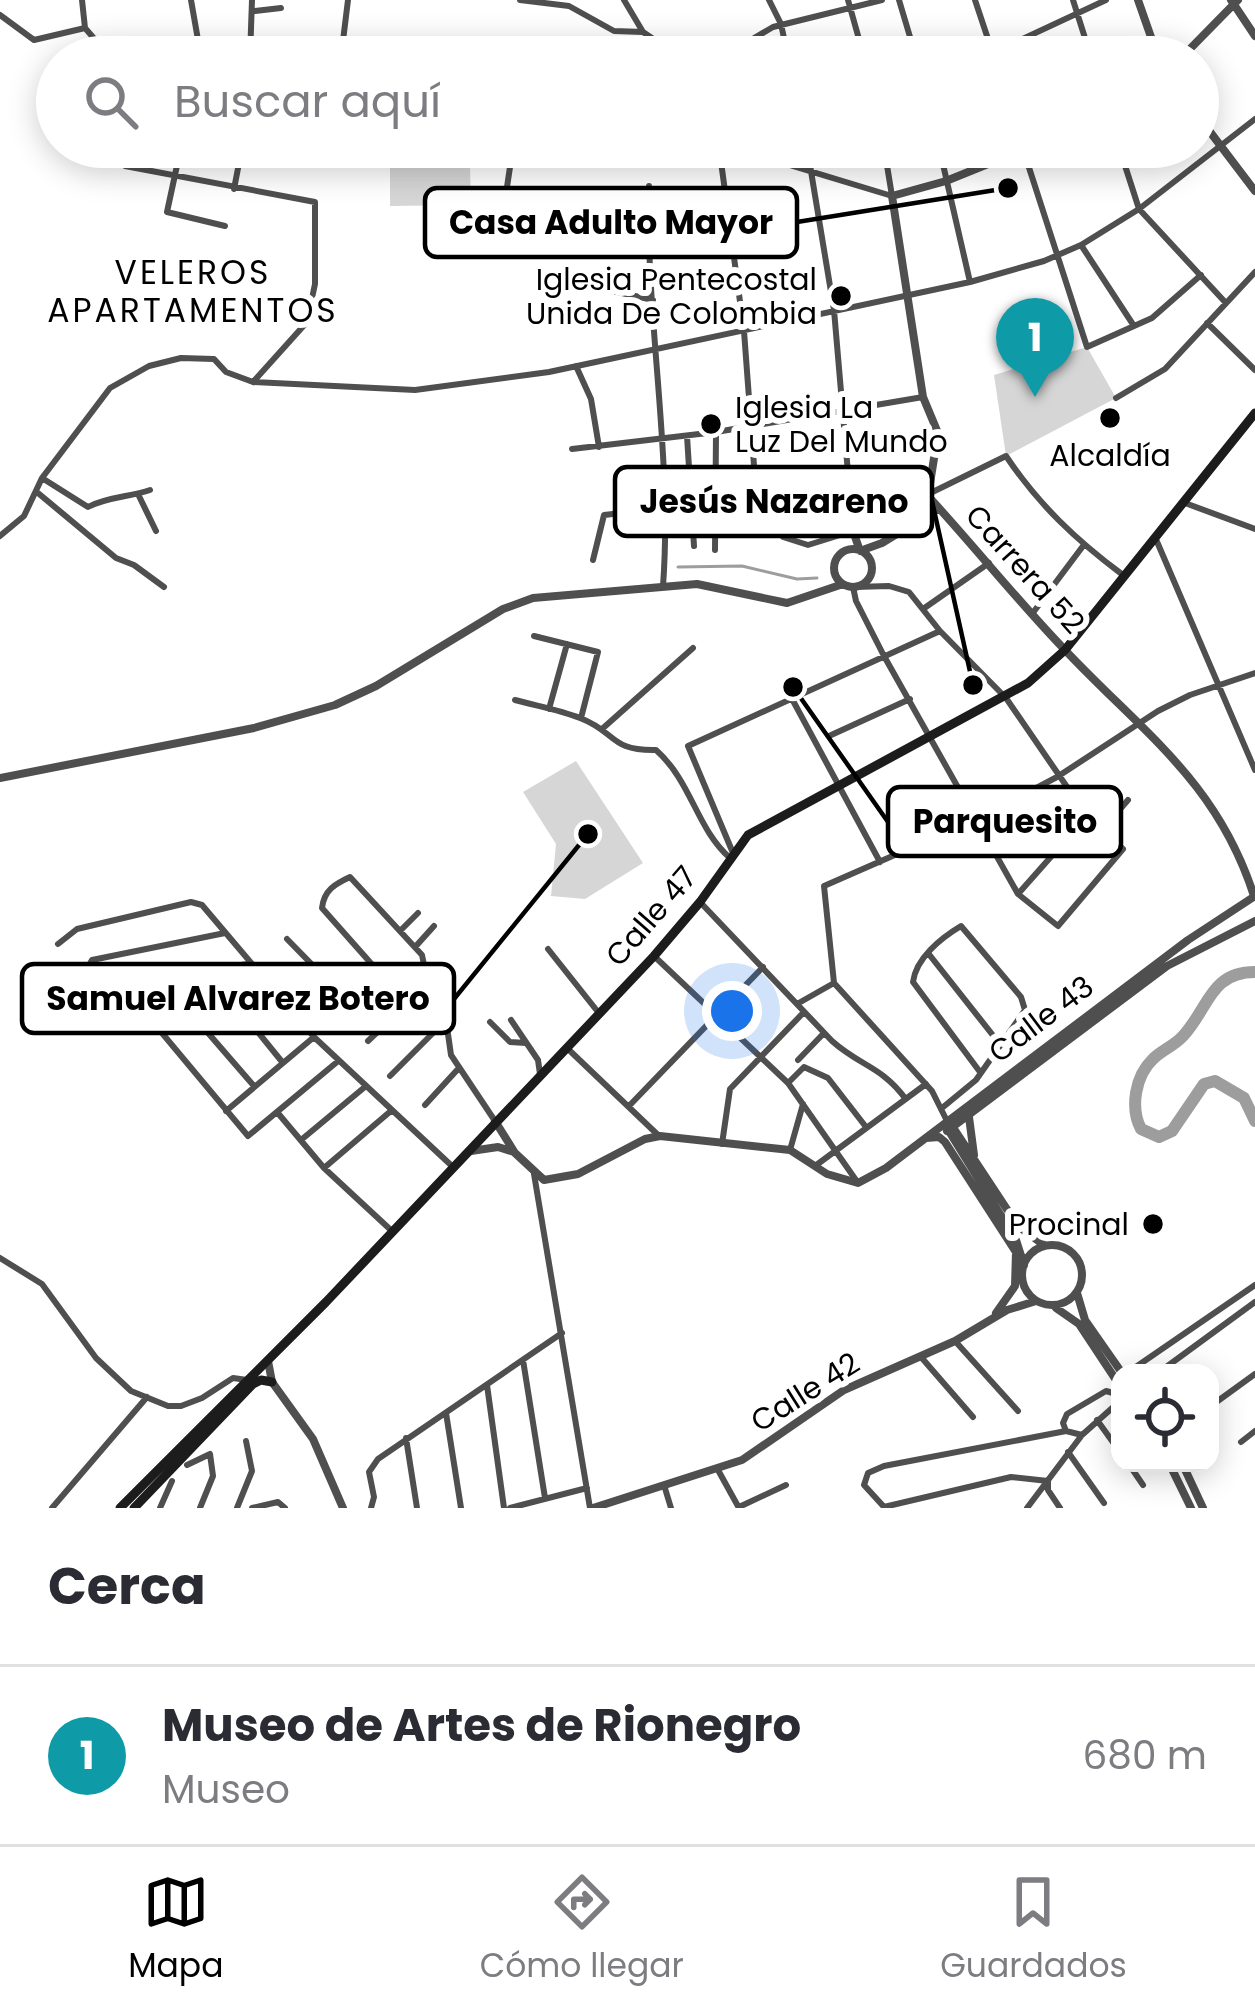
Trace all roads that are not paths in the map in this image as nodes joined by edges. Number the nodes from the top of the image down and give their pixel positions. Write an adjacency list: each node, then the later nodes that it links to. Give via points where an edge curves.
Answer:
1 (82, 0): 22 (street)
2 (191, 0): 26 (street)
3 (252, 0): 18 (street)
4 (348, 0): 28 (street)
5 (624, 0): 23 (street)
6 (769, 0): 21 (street)
7 (882, 0): 16 (street)
8 (899, 0): 33 (street)
9 (975, 0): 34 (street)
10 (1073, 0): 19 (street)
11 (1106, 0): 19 (street)
12 (1138, 0): 37 (street)
13 (520, 2): 14 (street)
14 (550, 2): 23 (street, via 614,31)
15 (1234, 2): 38 (street); 39 (street)
16 (849, 4): 21 (street); 32 (street)
17 (281, 8): 18 (street)
18 (253, 11): 27 (street)
19 (1077, 14): 35 (street); 36 (street)
20 (0, 15): 40 (street)
21 (782, 24): 30 (street); 31 (street)
22 (85, 28): 24 (street); 25 (street)
23 (643, 32): 29 (street)
24 (51, 36)
25 (92, 36)
26 (197, 36)
27 (251, 36)
28 (343, 36)
29 (649, 36)
30 (760, 36)
31 (784, 36)
32 (857, 36)
33 (910, 36)
34 (987, 36)
35 (1032, 36)
36 (1084, 36)
37 (1151, 36)
38 (1202, 36)
39 (1255, 36)
40 (36, 40)
41 (1255, 119): 43 (street)
42 (1219, 143): 43 (street)
43 (1221, 146): 62 (street)
44 (132, 168): 57 (street)
45 (176, 168): 57 (street)
46 (238, 168): 61 (street)
47 (510, 168): 60 (street)
48 (722, 168): 78 (street)
49 (805, 168): 56 (street)
50 (887, 168): 63 (street, Carrera 52)
51 (943, 168): 58 (street)
52 (978, 168): 58 (street)
53 (1032, 168): 67 (street)
54 (1125, 168): 64 (street)
55 (1192, 168): 64 (street)
56 (812, 170): 63 (street); 75 (street)
57 (173, 178): 61 (street); 65 (street, via 167,212)
58 (946, 181): 63 (street); 71 (street)
59 (649, 185): 73 (street)
60 (507, 187)
61 (234, 189): 82 (street, via 315,202 307,322)
62 (1255, 191)
63 (892, 196): 72 (street, Carrera 52)
64 (1138, 209): 66 (street); 69 (street)
65 (225, 226)
66 (1081, 245): 67 (street); 77 (street)
67 (1058, 256): 71 (street); 77 (street, via 1087,347)
68 (1255, 272): 74 (street)
69 (1201, 275): 74 (street); 77 (street)
70 (564, 280): 73 (street)
71 (970, 282): 72 (street)
72 (908, 293): 75 (street); 83 (street, Carrera 52)
73 (653, 300): 79 (street)
74 (1225, 302): 76 (street)
75 (834, 310): 78 (street); 85 (street)
76 (1207, 323): 81 (street); 84 (street, via 1165,369)
77 (1134, 326)
78 (744, 331): 79 (street); 87 (street)
79 (652, 348): 80 (street); 90 (street)
80 (576, 366): 82 (street, via 415,390); 91 (street)
81 (1255, 370)
82 (253, 382): 93 (street, via 214,359 149,367 106,392)
83 (923, 397): 85 (street); 97 (street, Carrera 52, via 938,433)
84 (1116, 398)
85 (842, 412): 87 (street); 104 (street)
86 (1255, 413): 98 (main road, Calle 47)
87 (753, 426): 88 (street); 104 (street, via 755,479 783,537 817,543)
88 (716, 432): 89 (street); 110 (street)
89 (687, 436): 90 (street); 108 (street)
90 (661, 440): 91 (street); 99 (street)
91 (598, 447): 92 (street)
92 (572, 449)
93 (42, 478): 95 (street); 96 (street, via 88,507)
94 (150, 490): 96 (street)
95 (37, 493): 105 (street); 119 (street)
96 (139, 494): 103 (street)
97 (928, 496): 100 (street, Carrera 52); 101 (street); 104 (street); 109 (street, via 1006,456 1036,501)
98 (1184, 502): 102 (street); 106 (main road, Calle 47)
99 (666, 508): 112 (street, via 604,514); 117 (street)
100 (939, 508): 101 (street); 114 (street, Carrera 52)
101 (915, 524): 107 (street)
102 (1255, 530)
103 (156, 531)
104 (854, 531): 111 (street)
105 (0, 536)
106 (1155, 537): 116 (main road, Calle 47); 130 (street)
107 (881, 542): 111 (street); 113 (street)
108 (694, 546)
109 (1083, 546): 116 (street); 122 (street)
110 (715, 550)
111 (855, 550): 113 (street); 115 (street, via 838,556)
112 (592, 560)
113 (870, 560): 118 (street, via 868,579)
114 (989, 562): 121 (street); 122 (street, Carrera 52)
115 (834, 569): 118 (street); 120 (street)
116 (1123, 575): 127 (main road, Calle 47)
117 (663, 586): 120 (street, via 705,585 787,603); 143 (street, via 519,602 359,695 320,709)
118 (850, 586): 120 (street); 121 (street, via 903,588); 128 (street)
119 (164, 587)
120 (812, 593)
121 (923, 610): 123 (street)
122 (1032, 614): 127 (street, Carrera 52)
123 (940, 631): 128 (street); 132 (street)
124 (534, 636): 125 (street)
125 (567, 644): 135 (street); 136 (street, via 598,652)
126 (693, 647): 138 (street)
127 (1065, 650): 132 (main road, Calle 47); 137 (street, Carrera 52)
128 (884, 656): 131 (street); 133 (street)
129 (1255, 673): 130 (street)
130 (1218, 683): 137 (street); 141 (street)
131 (791, 697): 144 (street); 151 (street, via 688,746)
132 (1006, 698): 140 (main road, Calle 47); 142 (street)
133 (910, 699): 139 (street); 140 (street)
134 (515, 700): 135 (street)
135 (550, 709): 136 (street)
136 (581, 718): 138 (street)
137 (1139, 723): 142 (street); 154 (street, Carrera 52, via 1186,768 1222,820)
138 (602, 728): 151 (street, via 616,744 656,750 676,769)
139 (829, 736)
140 (932, 737): 144 (main road, Calle 47); 148 (street)
141 (1255, 770)
142 (1057, 777): 146 (street); 147 (street)
143 (0, 778)
144 (841, 787): 151 (main road, Calle 47); 152 (street)
145 (1128, 800): 150 (street)
146 (1007, 803): 148 (street); 149 (street)
147 (1087, 816): 150 (street); 153 (street)
148 (976, 819): 152 (street); 153 (street)
149 (1025, 829)
150 (1102, 830): 153 (street, via 1123,849 1064,922 1051,924)
151 (728, 852): 155 (main road, Calle 47)
152 (880, 862): 171 (street, via 821,891)
153 (1018, 894)
154 (1255, 896): 156 (street, Calle 43)
155 (700, 902): 168 (main road, Calle 47); 170 (street)
156 (1244, 903): 161 (street, via 1221,923); 213 (street, Calle 43)
157 (418, 913): 160 (street)
158 (1255, 921): 161 (street, Calle 43)
159 (434, 926): 165 (street)
160 (401, 930): 165 (street); 175 (street, via 350,877 323,896 322,908)
161 (1232, 931): 209 (street, Calle 43, via 1167,966)
162 (225, 933): 164 (street, via 191,902 77,929); 169 (street); 174 (street, via 92,960 87,969 108,990)
163 (287, 939): 184 (street)
164 (58, 944)
165 (416, 946): 172 (street)
166 (548, 949): 178 (street)
167 (928, 953): 189 (street); 189 (street, via 961,926 1021,997 1024,1016); 197 (street, via 914,982)
168 (654, 956): 178 (main road, Calle 47); 180 (street)
169 (251, 963): 174 (street); 186 (street)
170 (763, 967): 176 (street); 180 (street)
171 (834, 983): 176 (street); 200 (street)
172 (426, 986): 175 (street); 181 (street)
173 (222, 988): 193 (street)
174 (126, 990): 210 (street)
175 (407, 1004): 184 (street)
176 (796, 1004): 179 (street)
177 (190, 1011): 202 (street)
178 (598, 1012): 190 (main road, Calle 47)
179 (804, 1012): 185 (street); 191 (street)
180 (716, 1015): 191 (street); 206 (street)
181 (446, 1020): 196 (street); 198 (street)
182 (511, 1020): 188 (street)
183 (490, 1022): 188 (street, via 510,1042)
184 (378, 1032): 187 (street)
185 (824, 1033): 194 (street); 203 (street, via 886,1074)
186 (314, 1037): 192 (street); 193 (street)
187 (368, 1041)
188 (526, 1043): 195 (street)
189 (999, 1043): 197 (street)
190 (566, 1046): 195 (main road, Calle 47); 206 (street)
191 (761, 1056): 199 (street); 218 (street, via 728,1095)
192 (338, 1061): 201 (street); 211 (street)
193 (283, 1063): 202 (street)
194 (798, 1065): 199 (street); 214 (street, via 828,1078)
195 (542, 1067): 212 (main road, Calle 47)
196 (458, 1069): 205 (street); 212 (street)
197 (980, 1072): 207 (street)
198 (390, 1076)
199 (788, 1083): 204 (street)
200 (926, 1084): 203 (street); 207 (street)
201 (366, 1086): 208 (street); 217 (street)
202 (254, 1087): 210 (street)
203 (905, 1098): 214 (street)
204 (803, 1104): 219 (street); 220 (street)
205 (425, 1106)
206 (629, 1106): 215 (street)
207 (942, 1108): 213 (street)
208 (392, 1110): 225 (street); 226 (street)
209 (974, 1110): 213 (street, Calle 43); 223 (street, via 968,1125)
210 (226, 1111): 211 (street, via 248,1136)
211 (277, 1112): 217 (street)
212 (495, 1121): 221 (main road, Calle 47); 222 (street)
213 (949, 1126): 216 (street, Calle 43); 223 (street); 232 (street)
214 (866, 1127): 219 (street)
215 (660, 1136): 218 (street); 227 (street, via 578,1174)
216 (925, 1138): 228 (street, Calle 43); 238 (street, via 945,1142 1014,1248 1013,1292)
217 (301, 1140): 226 (street)
218 (722, 1144): 220 (street)
219 (836, 1149): 224 (street); 228 (street)
220 (790, 1150): 224 (street)
221 (466, 1153): 222 (street); 225 (main road, Calle 47)
222 (515, 1153): 227 (street)
223 (975, 1162): 230 (street, via 1024,1233)
224 (815, 1166): 228 (street)
225 (453, 1167): 229 (main road, Calle 47)
226 (323, 1168): 229 (street)
227 (538, 1180): 239 (street)
228 (858, 1183)
229 (393, 1232): 242 (main road, Calle 47)
230 (1046, 1246): 232 (street); 234 (street, via 1065,1247 1079,1261)
231 (0, 1258): 255 (street, via 42,1284 115,1379)
232 (1024, 1265): 235 (street, via 1024,1287)
233 (1255, 1286): 243 (street)
234 (1077, 1293): 237 (street); 245 (street, via 1085,1320)
235 (1036, 1301): 237 (street); 238 (street, Calle 42)
236 (1255, 1302): 248 (street)
237 (1049, 1306): 249 (street, via 1073,1318)
238 (991, 1318): 240 (street, Calle 42)
239 (562, 1334): 244 (street); 280 (street)
240 (955, 1341): 241 (street, Calle 42); 258 (street)
241 (921, 1357): 260 (street); 271 (street, Calle 42, via 844,1390)
242 (268, 1359): 251 (main road, Calle 47); 252 (street)
243 (1150, 1359): 246 (street); 247 (street)
244 (523, 1360): 253 (street); 281 (street)
245 (1117, 1364)
246 (1141, 1364)
247 (1153, 1364)
248 (1169, 1364)
249 (1111, 1373)
250 (1255, 1374): 256 (street)
251 (247, 1380): 255 (street, via 233,1378 181,1406); 285 (main road, Calle 47)
252 (272, 1382): 286 (main road, via 253,1384); 291 (street, via 313,1439)
253 (487, 1385): 259 (street); 295 (street)
254 (1111, 1392): 262 (street, via 1067,1414)
255 (147, 1397): 284 (street)
256 (1219, 1400)
257 (1111, 1409): 261 (street)
258 (1018, 1411)
259 (446, 1413): 265 (street); 294 (street)
260 (973, 1418)
261 (1097, 1420): 264 (street); 266 (street)
262 (1066, 1431): 264 (street); 299 (street, via 868,1473 864,1485)
263 (1255, 1431): 268 (street)
264 (1082, 1435): 269 (street)
265 (406, 1438): 292 (street, via 369,1472); 293 (street)
266 (1111, 1439)
267 (246, 1442): 289 (street, via 251,1471)
268 (1240, 1442)
269 (1068, 1452): 276 (street); 283 (street)
270 (187, 1465): 288 (street, via 210,1454 213,1476)
271 (718, 1470): 277 (street, Calle 42); 298 (street)
272 (1134, 1472): 279 (street)
273 (1173, 1472): 302 (street)
274 (1186, 1472): 303 (street)
275 (172, 1481): 287 (street)
276 (1048, 1481): 299 (street, via 1019,1476); 300 (street); 301 (street)
277 (664, 1485): 296 (street, Calle 42); 297 (street)
278 (786, 1485): 298 (street)
279 (1143, 1485)
280 (587, 1488): 281 (street); 296 (street)
281 (545, 1498): 295 (street)
282 (280, 1503): 290 (street)
283 (1104, 1503)
284 (52, 1508)
285 (120, 1508)
286 (134, 1508)
287 (160, 1508)
288 (200, 1508)
289 (237, 1508)
290 (252, 1508)
291 (343, 1508)
292 (371, 1508)
293 (417, 1508)
294 (461, 1508)
295 (507, 1508)
296 (591, 1508)
297 (671, 1508)
298 (739, 1508)
299 (885, 1508)
300 (1027, 1508)
301 (1060, 1508)
302 (1191, 1508)
303 (1203, 1508)

